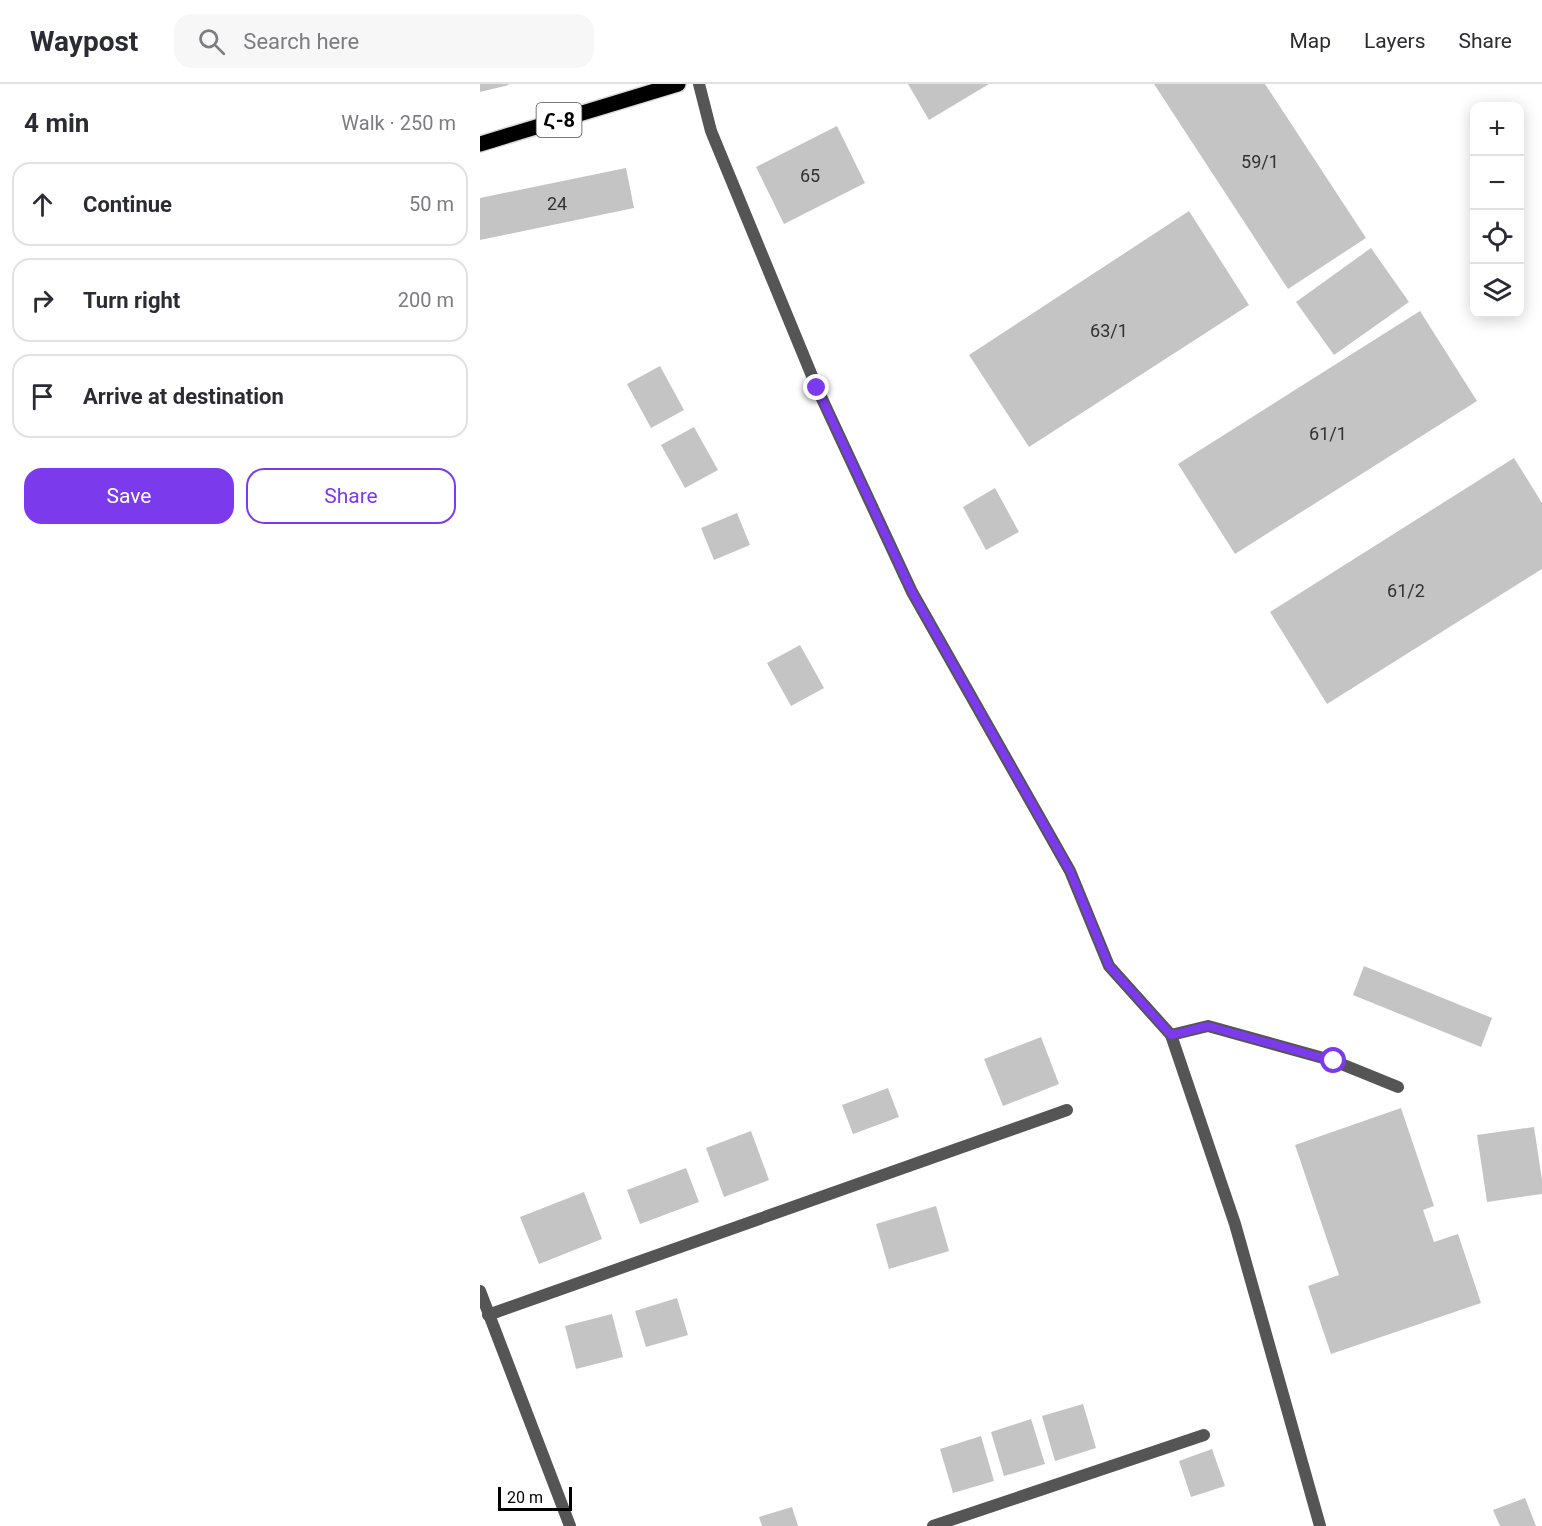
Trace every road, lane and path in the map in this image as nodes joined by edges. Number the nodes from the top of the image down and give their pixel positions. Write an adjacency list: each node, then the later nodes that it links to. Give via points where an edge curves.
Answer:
1 (678, 84): 3 (main road, Հ-8)
2 (699, 84): 4 (street, via 711,131 812,378 912,592 1070,871 1109,966)
3 (480, 144)
4 (1171, 1035): 5 (street, via 1208,1026 1334,1061); 12 (street, via 1235,1224)
5 (1398, 1087)
6 (1067, 1110): 8 (street)
7 (480, 1292): 8 (street)
8 (488, 1315): 10 (street)
9 (1204, 1435): 11 (street)
10 (570, 1526)
11 (933, 1526)
12 (1320, 1526)

